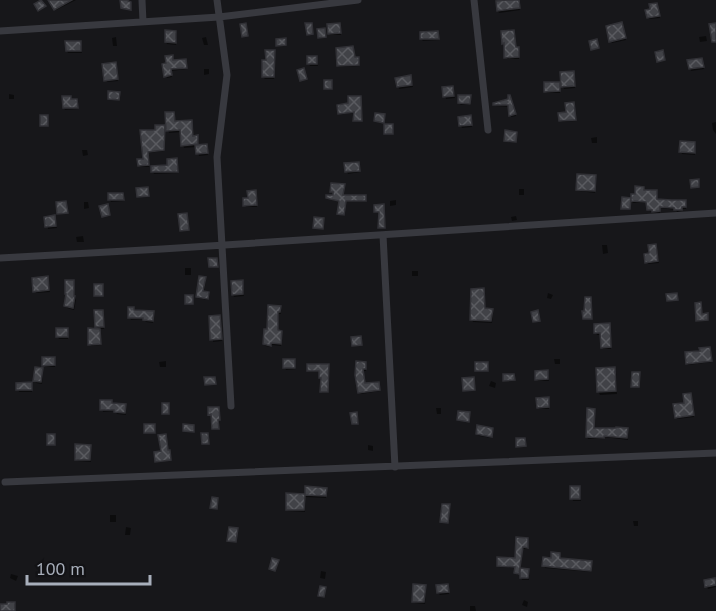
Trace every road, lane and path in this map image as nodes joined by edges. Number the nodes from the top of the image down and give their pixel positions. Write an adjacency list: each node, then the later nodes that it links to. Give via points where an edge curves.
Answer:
1 (142, 0): 6 (street)
2 (217, 0): 5 (street)
3 (358, 0): 5 (street)
4 (474, 0): 8 (street)
5 (219, 17): 6 (street); 11 (street, via 226,75 217,157)
6 (143, 22): 7 (street)
7 (0, 31)
8 (488, 130)
9 (716, 213): 10 (street)
10 (383, 235): 11 (street); 15 (street)
11 (222, 246): 12 (street); 13 (street)
12 (0, 258)
13 (231, 406)
14 (716, 453): 15 (street)
15 (395, 467): 16 (street)
16 (5, 482)

